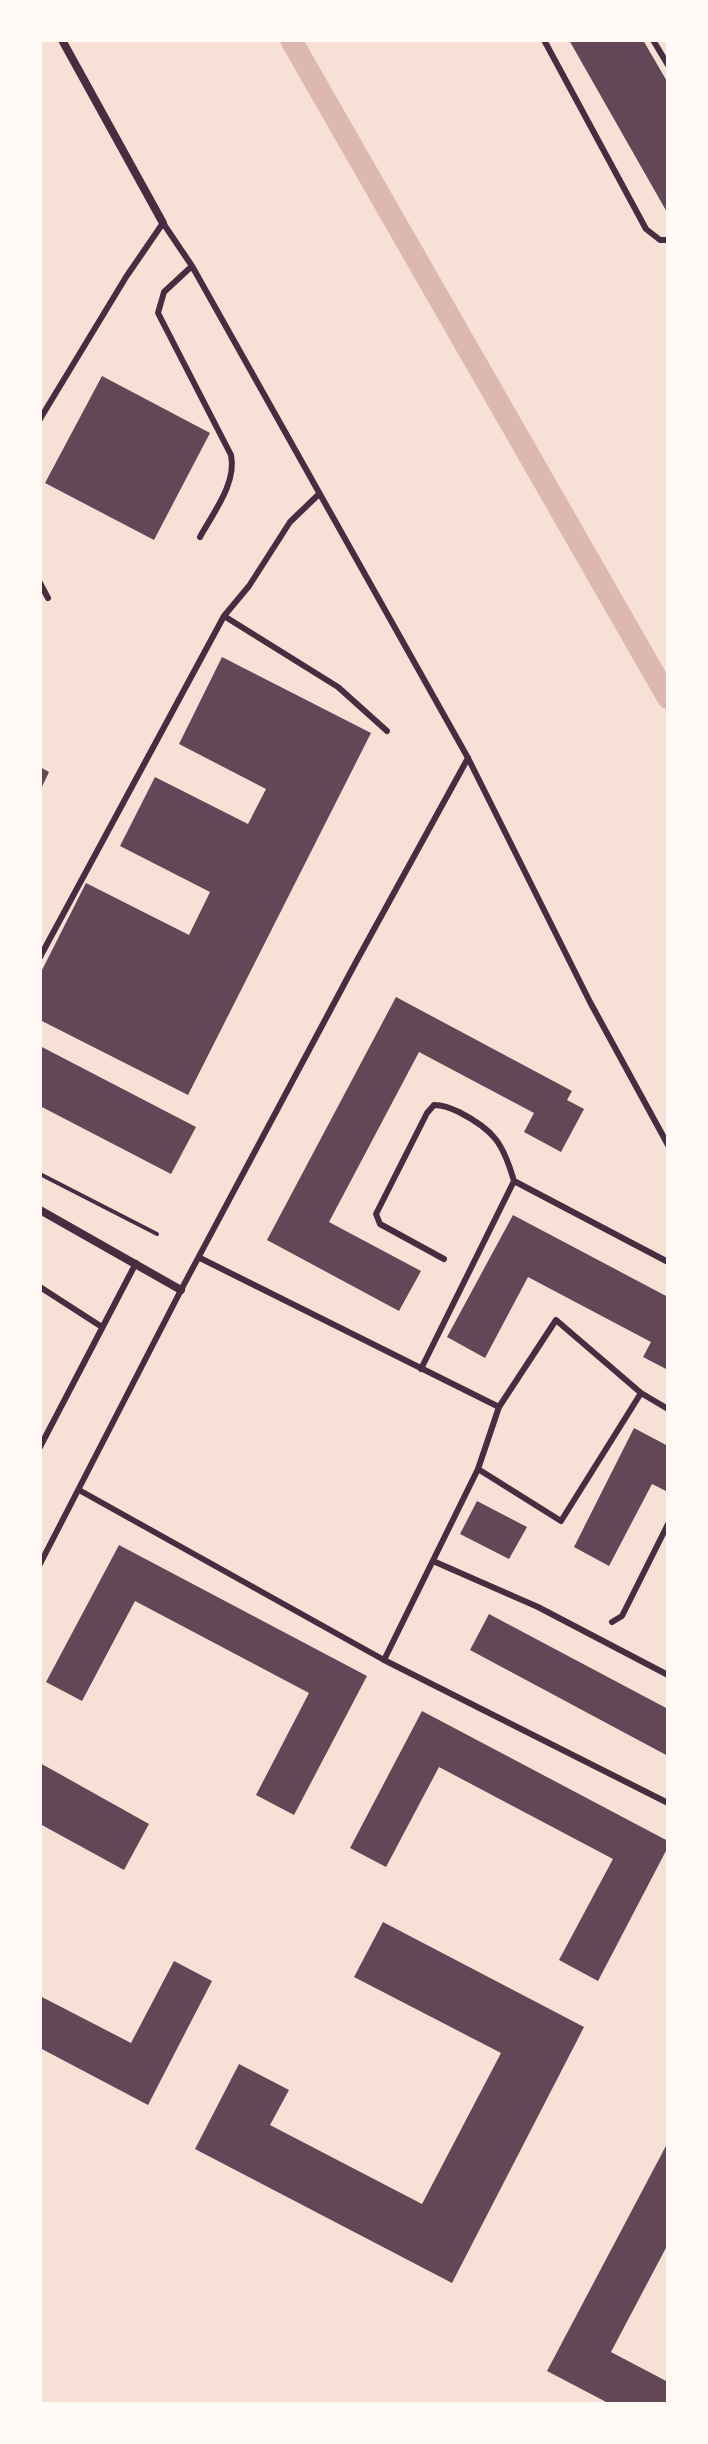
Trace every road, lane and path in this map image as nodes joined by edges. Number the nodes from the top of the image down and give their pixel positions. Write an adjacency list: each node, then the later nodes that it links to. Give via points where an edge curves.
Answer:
1 (62, 40): 5 (street)
2 (544, 40): 6 (lane, via 646,229)
3 (653, 40): 4 (lane)
4 (668, 65)
5 (163, 223): 7 (lane); 8 (lane)
6 (668, 240)
7 (192, 266): 9 (lane); 10 (lane, via 164,292 158,313 234,467)
8 (40, 419)
9 (319, 494): 13 (lane, via 290,522); 15 (lane)
10 (200, 537)
11 (40, 583): 12 (lane)
12 (48, 598)
13 (224, 616): 14 (lane, via 338,687); 16 (lane)
14 (387, 731)
15 (468, 758): 17 (lane); 22 (lane)
16 (40, 957)
17 (668, 1145)
18 (40, 1174): 21 (path)
19 (514, 1181): 23 (lane, via 506,1154 483,1124 434,1105 376,1214 380,1224); 24 (lane); 29 (lane)
20 (40, 1210): 25 (street)
21 (157, 1234)
22 (200, 1258): 27 (lane); 29 (lane)
23 (444, 1259)
24 (668, 1262)
25 (136, 1263): 27 (street); 28 (lane)
26 (40, 1287): 28 (lane)
27 (181, 1290): 35 (lane)
28 (102, 1327): 33 (lane)
29 (421, 1369): 31 (lane)
30 (641, 1393): 31 (lane, via 556,1320); 32 (lane); 34 (lane, via 561,1521)
31 (499, 1407): 34 (lane)
32 (668, 1409)
33 (40, 1447)
34 (478, 1469): 37 (lane)
35 (79, 1490): 38 (lane); 40 (lane)
36 (668, 1524): 39 (lane, via 622,1616)
37 (433, 1561): 40 (lane); 41 (lane, via 538,1607)
38 (40, 1564)
39 (612, 1622)
40 (384, 1660): 42 (lane)
41 (668, 1675)
42 (668, 1803)

